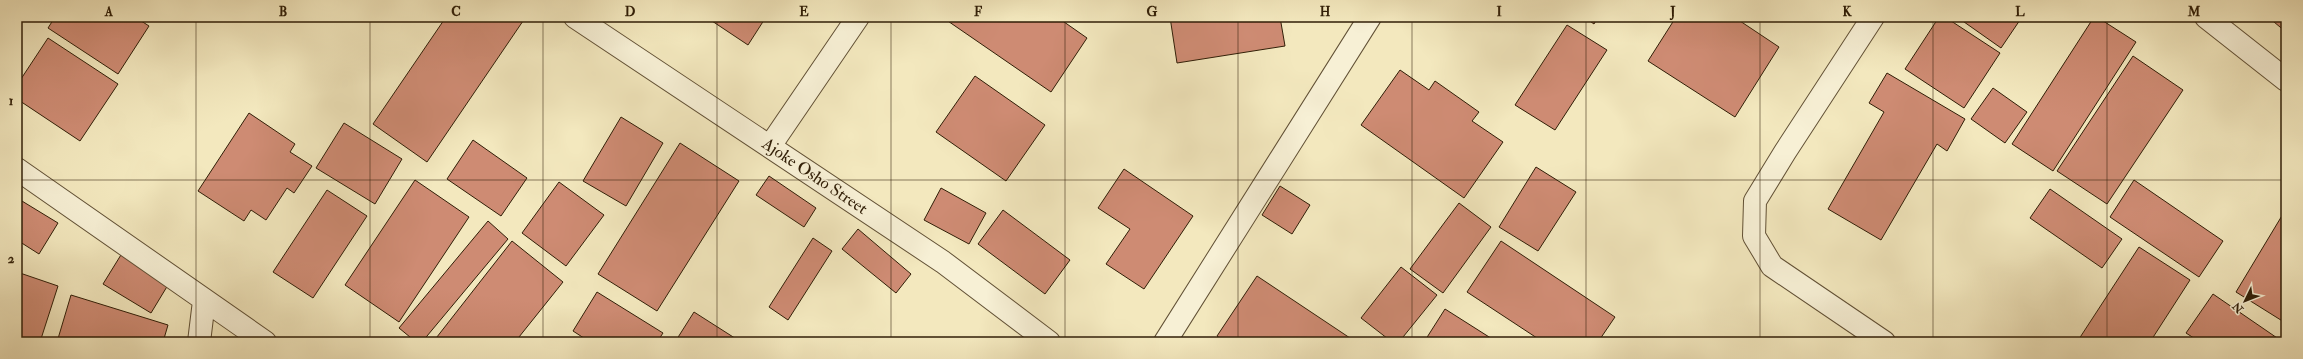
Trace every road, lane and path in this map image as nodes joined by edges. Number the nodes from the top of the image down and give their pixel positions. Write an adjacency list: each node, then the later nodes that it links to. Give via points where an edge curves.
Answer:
1 (575, 17): 7 (street, Ajoke Osho Street)
2 (858, 17): 7 (street)
3 (1370, 17): 13 (street)
4 (1873, 17): 14 (street, via 1755,201 1754,236 1772,266)
5 (2206, 17): 6 (street)
6 (2286, 80)
7 (770, 146): 12 (street, Ajoke Osho Street, via 943,262)
8 (17, 169): 9 (street)
9 (204, 301): 10 (street); 11 (street)
10 (199, 342)
11 (265, 342)
12 (1049, 342)
13 (1165, 342)
14 (1884, 342)

